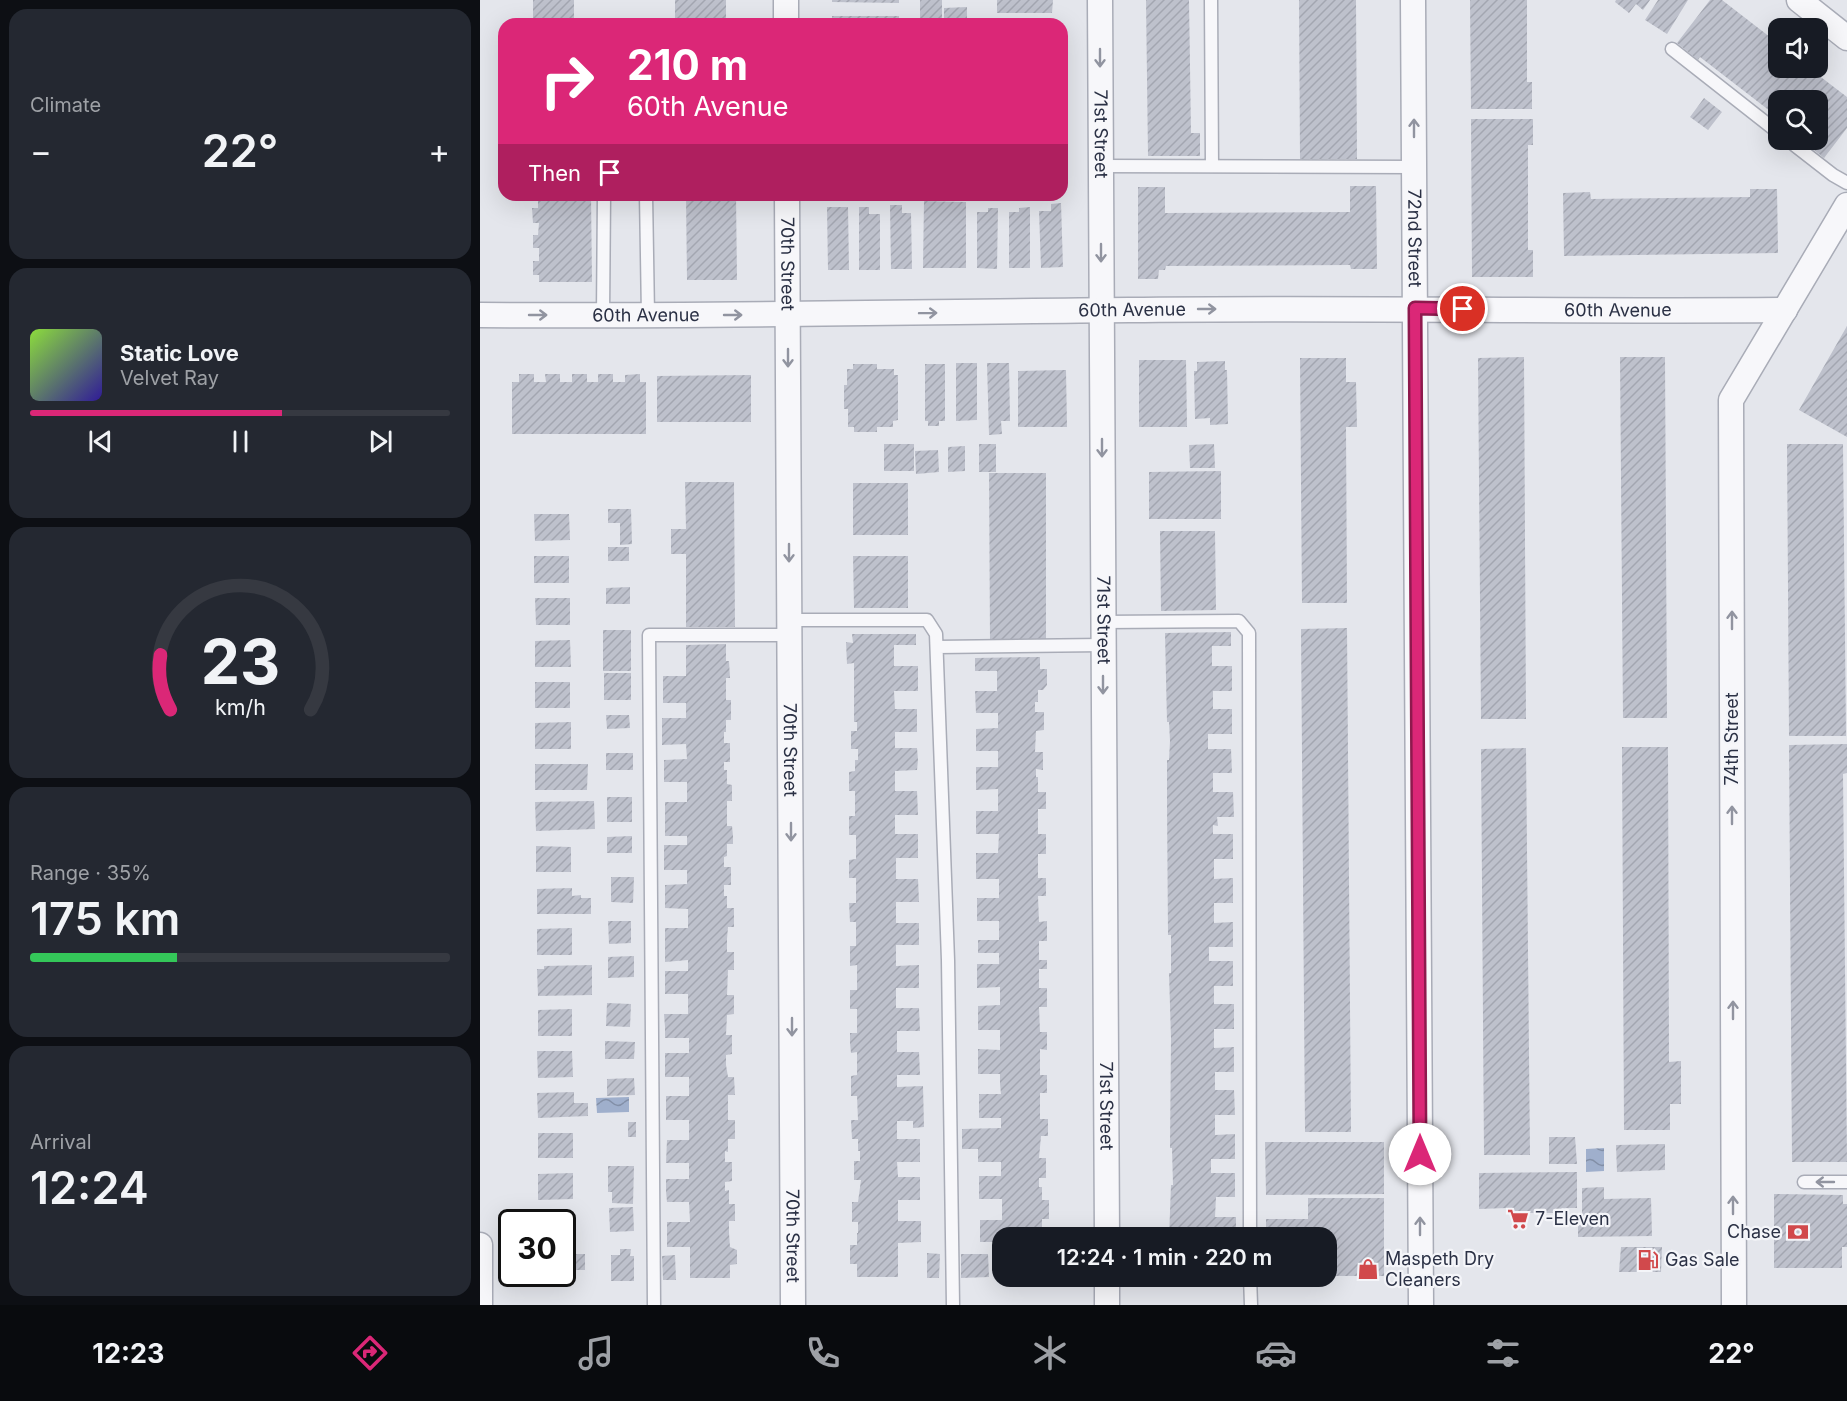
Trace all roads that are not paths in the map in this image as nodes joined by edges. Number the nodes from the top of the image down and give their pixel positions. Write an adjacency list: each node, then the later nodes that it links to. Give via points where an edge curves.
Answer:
1 (786, 0): 6 (street)
2 (1100, 0): 11 (street, 71st Street, one-way to 11)
3 (1211, 0): 12 (lane)
4 (1413, 0): 13 (street, 72nd Street, one-way to 4)
5 (1799, 0): 7 (street)
6 (786, 18)
7 (1847, 38)
8 (1672, 49): 9 (lane)
9 (1768, 124)
10 (1801, 150): 14 (lane)
11 (1100, 166): 12 (lane); 20 (street, 71st Street, one-way to 20)
12 (1212, 166): 13 (lane)
13 (1414, 167): 19 (street, 72nd Street)
14 (1847, 183)
15 (604, 201): 23 (lane)
16 (646, 201): 24 (lane)
17 (787, 201): 25 (street, 70th Street)
18 (1847, 205): 21 (street, 74th Street)
19 (1415, 308): 20 (street, 60th Avenue, one-way to 19); 21 (street, 60th Avenue); 42 (street, 72nd Street, one-way to 19)
20 (1102, 310): 25 (street, 60th Avenue, one-way to 20); 27 (street, 71st Street, one-way to 27)
21 (1785, 310): 43 (street, 74th Street, one-way to 21, via 1731,400)
22 (480, 315): 23 (street, 60th Avenue, one-way to 23)
23 (603, 315): 24 (street, 60th Avenue)
24 (648, 315): 25 (street, 60th Avenue, one-way to 25)
25 (788, 315): 26 (street, 70th Street, one-way to 26)
26 (790, 627): 28 (lane, via 927,620 936,634); 37 (lane, via 649,635); 38 (street, 70th Street, one-way to 38)
27 (1103, 634): 28 (lane); 31 (street, 71st Street, one-way to 31); 32 (lane, via 1239,621 1249,633)
28 (937, 647): 39 (lane, via 948,960)
29 (1804, 1182): 30 (lane, one-way to 29)
30 (1847, 1182)
31 (1107, 1227)
32 (1250, 1227)
33 (480, 1245): 36 (street)
34 (1107, 1287): 40 (street)
35 (1250, 1287): 41 (lane)
36 (480, 1305)
37 (654, 1305)
38 (793, 1305)
39 (953, 1305)
40 (1107, 1305)
41 (1251, 1305)
42 (1421, 1305)
43 (1734, 1305)

